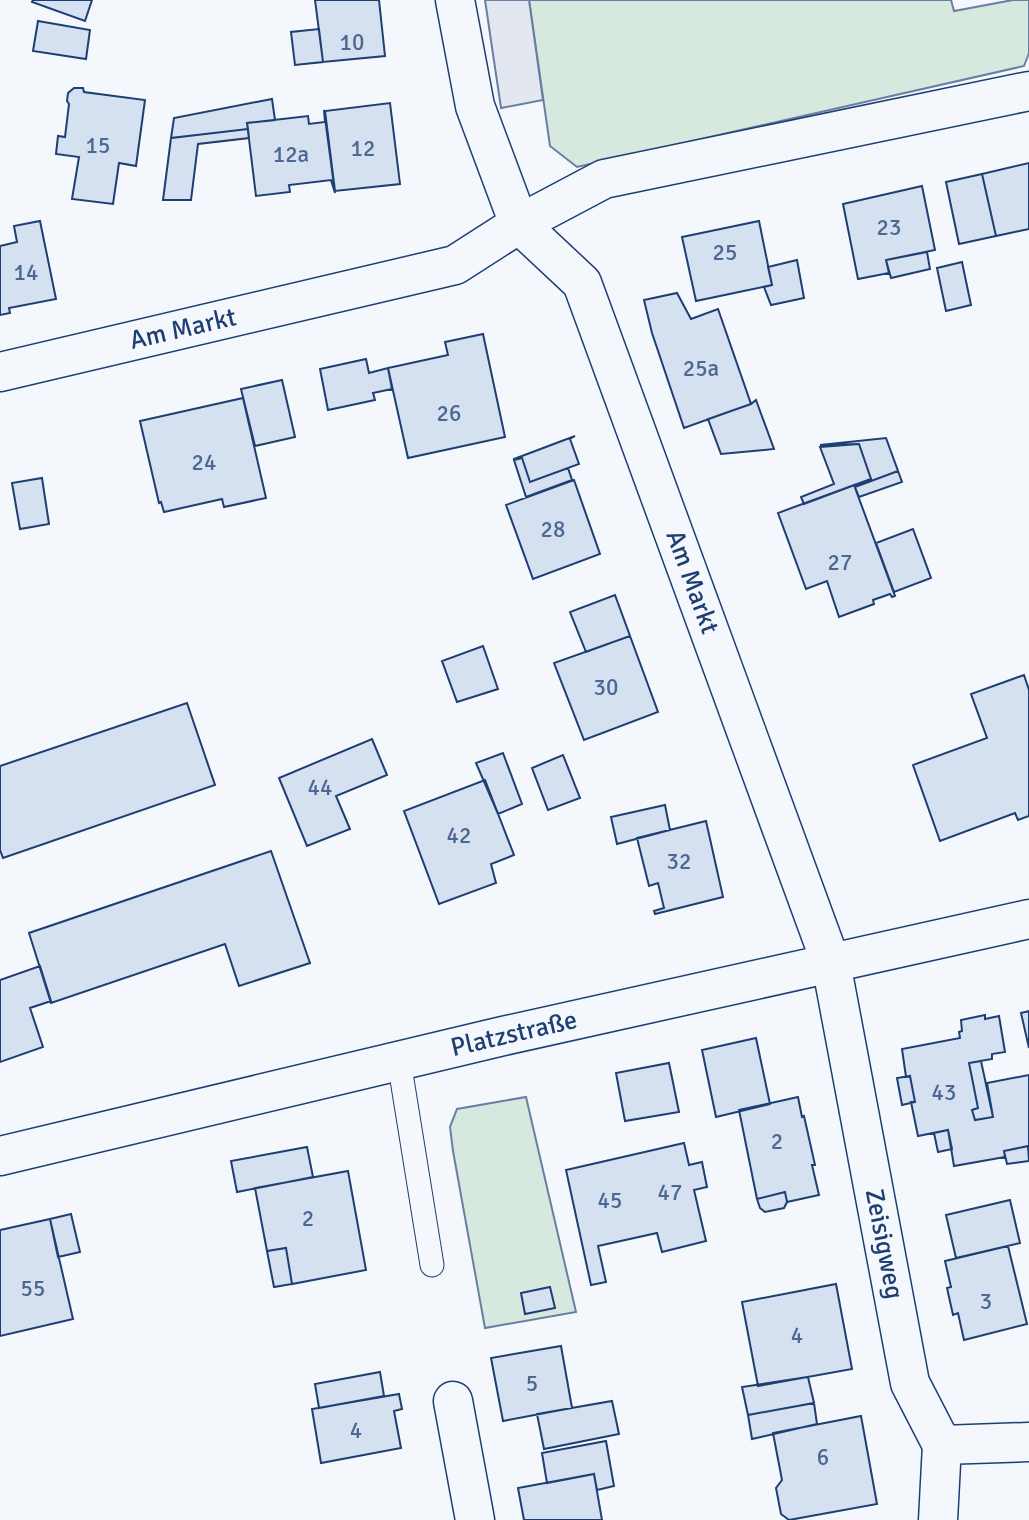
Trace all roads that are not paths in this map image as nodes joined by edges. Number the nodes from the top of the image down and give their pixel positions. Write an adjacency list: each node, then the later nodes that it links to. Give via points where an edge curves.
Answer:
1 (454, 0): 3 (street, Am Markt, via 475,106)
2 (1029, 91): 3 (street, Am Markt, via 604,179)
3 (519, 224): 4 (street, Am Markt, via 455,265); 6 (street, Am Markt, via 582,283)
4 (0, 372)
5 (1029, 919): 6 (street, Platzstraße)
6 (831, 963): 7 (street, Platzstraße); 12 (street, Zeisigweg, via 910,1383)
7 (399, 1060): 8 (street, Platzstraße); 9 (lane)
8 (0, 1156)
9 (432, 1265)
10 (453, 1401): 13 (street)
11 (1029, 1442): 12 (street)
12 (942, 1445): 14 (street)
13 (475, 1520)
14 (938, 1520)

